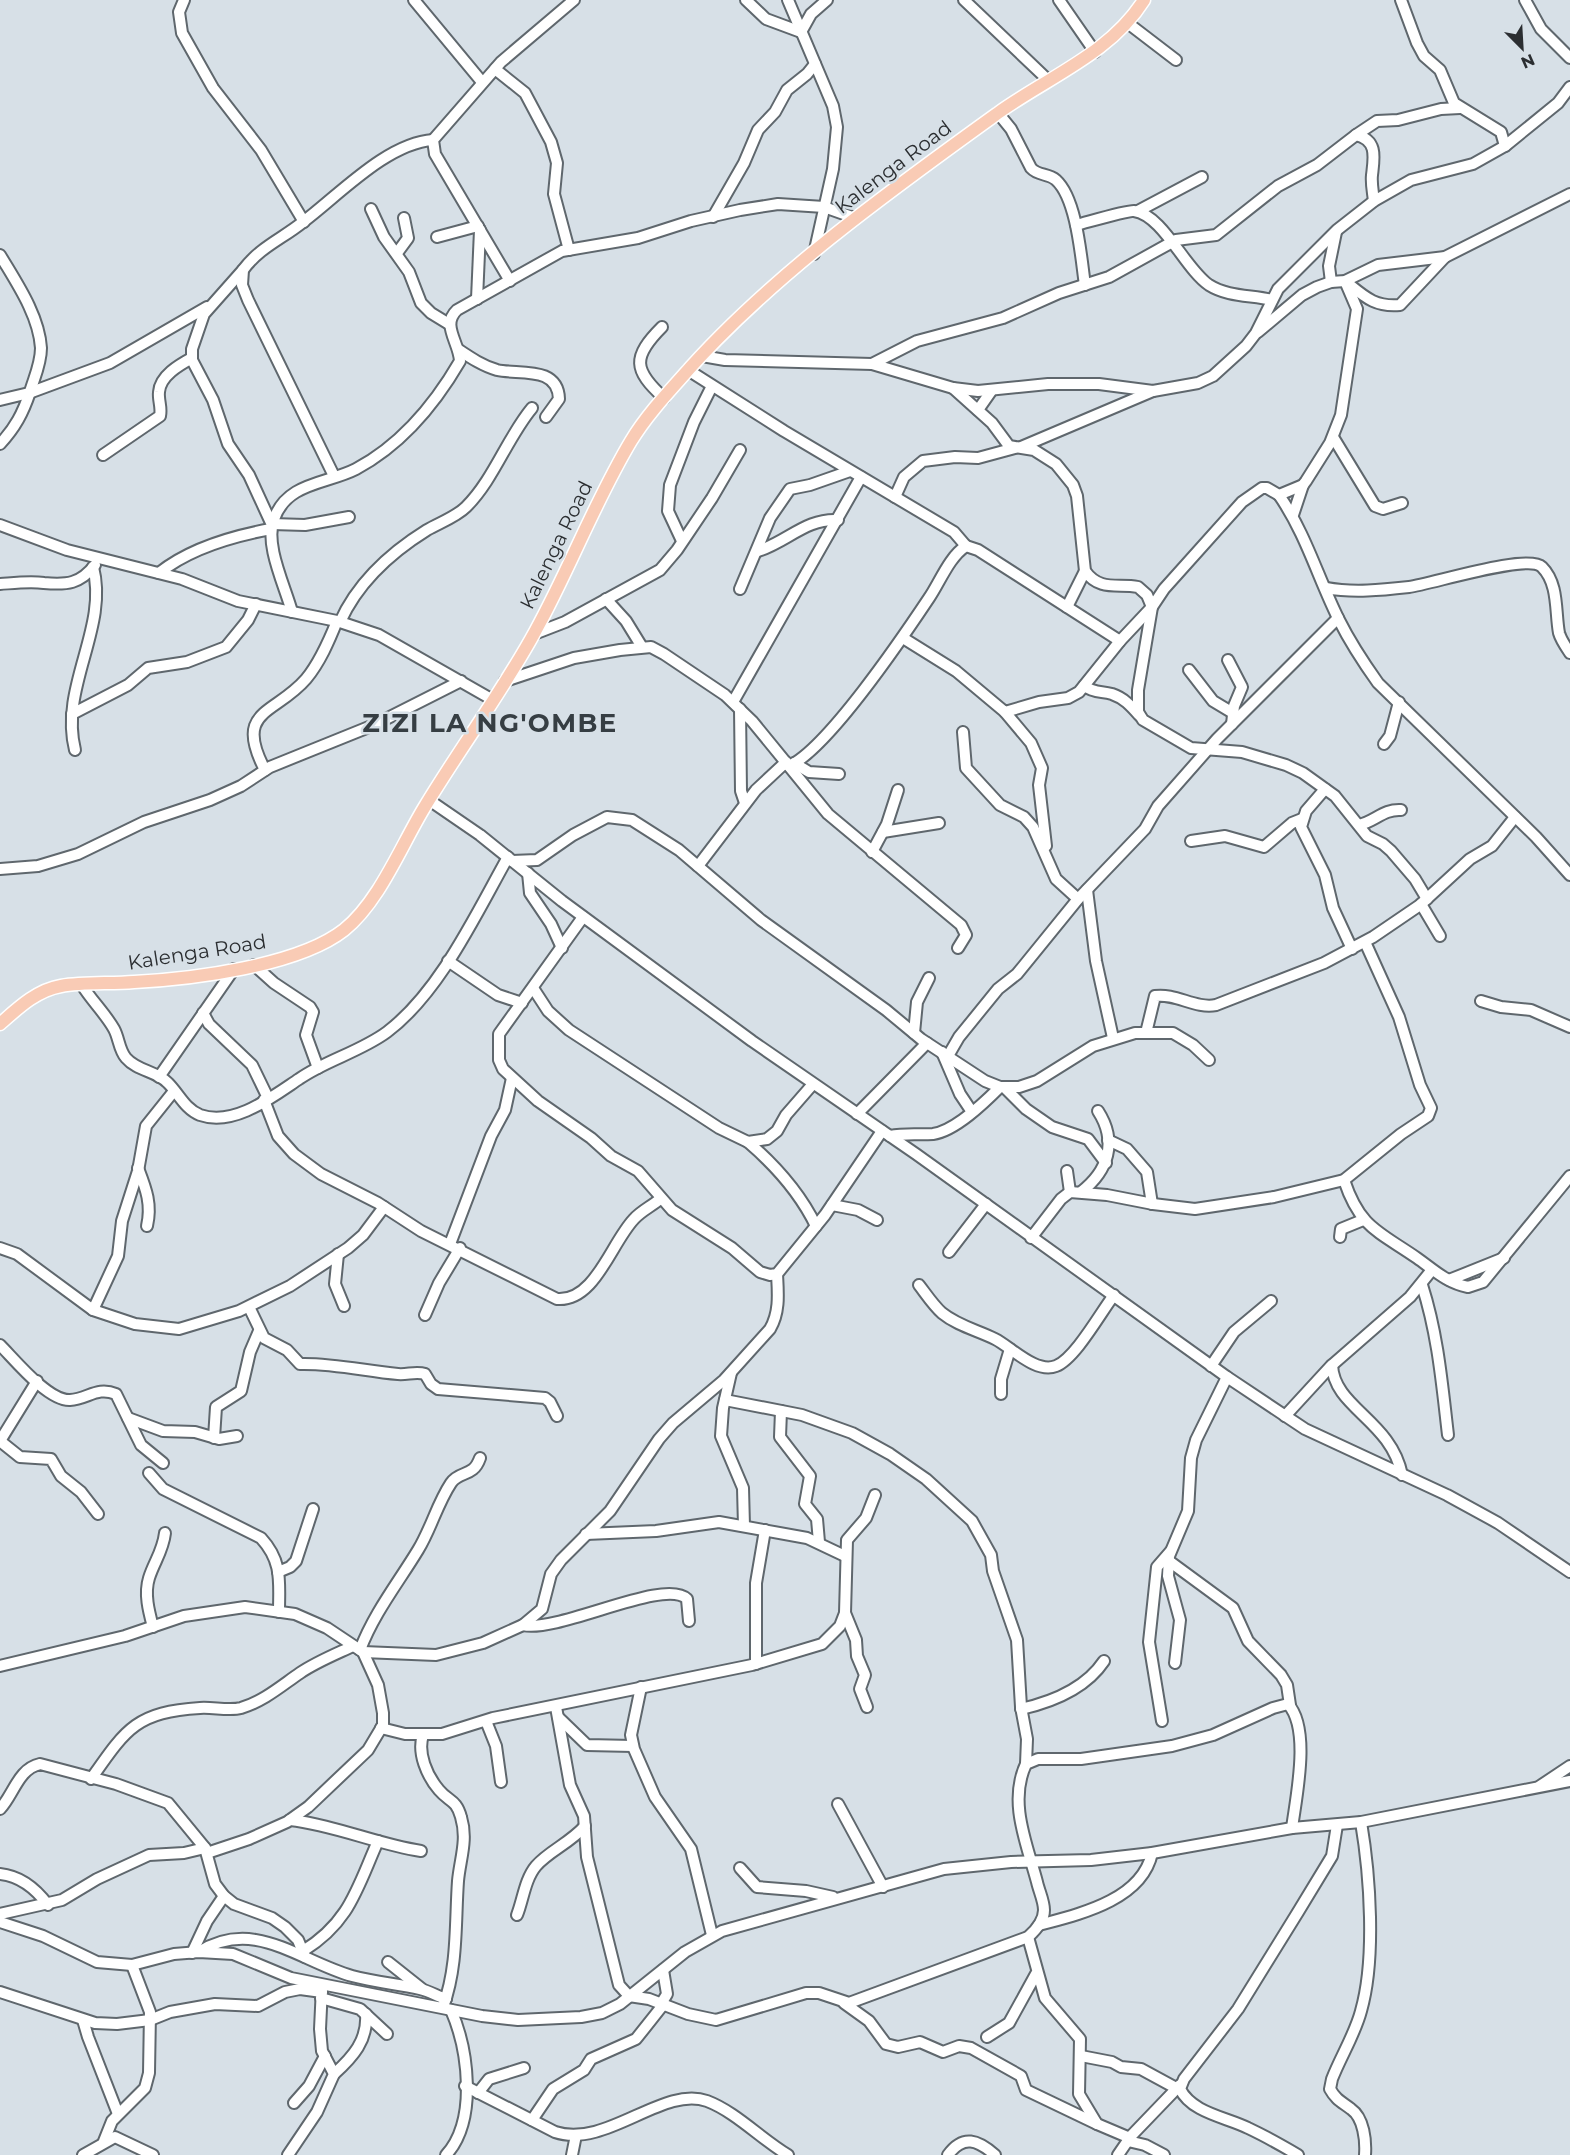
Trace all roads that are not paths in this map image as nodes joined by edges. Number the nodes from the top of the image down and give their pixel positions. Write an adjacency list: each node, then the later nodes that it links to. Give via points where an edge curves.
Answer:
1 (184, 0): 36 (street, via 179,12 182,33 213,88 261,150)
2 (414, 0): 20 (street)
3 (574, 0): 18 (street)
4 (746, 0): 13 (street, via 766,20)
5 (788, 0): 13 (street)
6 (827, 0): 13 (street, via 811,14)
7 (964, 0): 19 (street)
8 (1059, 0): 14 (street)
9 (1144, 0): 12 (main road, Kalenga Road)
10 (1401, 0): 22 (street, via 1424,56 1437,65)
11 (1525, 0): 15 (street, via 1541,29)
12 (1129, 24): 14 (main road, Kalenga Road); 16 (street)
13 (801, 32): 17 (street)
14 (1095, 52): 19 (main road, Kalenga Road)
15 (1570, 58)
16 (1176, 60)
17 (815, 64): 30 (street, via 833,106 837,127 838,145); 33 (street, via 788,90 758,130)
18 (495, 69): 20 (street); 42 (street, via 525,93 551,142 557,164 554,194)
19 (1048, 80): 23 (main road, Kalenga Road)
20 (482, 82): 25 (street)
21 (1570, 87): 26 (street, via 1558,103)
22 (1460, 108): 24 (street, via 1377,121); 26 (street, via 1501,132)
23 (998, 113): 35 (main road, Kalenga Road); 37 (street, via 1011,129 1030,168 1054,178 1060,185)
24 (1356, 135): 29 (street, via 1366,139 1374,150); 41 (street, via 1317,165 1278,186 1223,232)
25 (433, 140): 36 (street, via 412,144 378,164); 38 (street, via 435,154)
26 (1505, 146): 29 (street, via 1473,164 1411,180)
27 (1202, 177): 32 (street)
28 (1570, 195): 46 (street)
29 (1374, 201): 39 (street)
30 (824, 207): 33 (street, via 778,204); 35 (street); 44 (street)
31 (371, 210): 43 (street)
32 (1138, 212): 37 (street, via 1127,211); 41 (street)
33 (713, 217): 42 (street, via 638,238)
34 (404, 218): 43 (street, via 407,241)
35 (855, 218): 44 (main road, Kalenga Road)
36 (304, 222): 47 (street, via 264,247)
37 (1076, 225): 51 (street)
38 (479, 228): 40 (street); 48 (street); 52 (street)
39 (1337, 230): 50 (street, via 1330,256); 53 (street)
40 (437, 237)
41 (1173, 241): 51 (street, via 1109,277); 53 (street, via 1211,286)
42 (569, 250): 48 (street, via 553,255)
43 (397, 254): 55 (street, via 421,303)
44 (814, 254): 59 (main road, Kalenga Road, via 765,294)
45 (0, 255): 67 (street, via 39,333 39,366)
46 (1445, 257): 49 (street, via 1378,265); 49 (street, via 1400,305 1370,302)
47 (243, 270): 54 (street); 79 (street, via 242,285 248,300)
48 (510, 281): 52 (street)
49 (1345, 281): 50 (street); 73 (street, via 1354,298 1356,326 1341,415)
50 (1331, 282): 57 (street, via 1302,295)
51 (1085, 285): 61 (street, via 1003,318 917,341)
52 (477, 299): 55 (street, via 451,316)
53 (1272, 300): 57 (street)
54 (210, 306): 60 (street, via 197,328); 67 (street, via 110,363)
55 (449, 324): 58 (street)
56 (662, 327): 68 (street, via 643,349 639,367 650,386)
57 (1256, 333): 66 (street, via 1213,376 1186,386)
58 (459, 350): 72 (street, via 487,367 536,372 551,381 557,387 559,399); 79 (street, via 460,361 419,420 357,468)
59 (702, 356): 61 (street); 62 (main road, Kalenga Road)
60 (192, 358): 77 (street, via 160,385 160,416); 89 (street, via 213,400 228,444 249,475)
61 (872, 364): 64 (street)
62 (688, 370): 63 (street); 68 (main road, Kalenga Road)
63 (712, 386): 78 (street); 90 (street, via 670,485 668,511)
64 (953, 388): 65 (street); 71 (street)
65 (992, 390): 66 (street, via 1099,384); 71 (street)
66 (1153, 391): 75 (street)
67 (29, 393): 69 (street); 74 (street, via 15,427)
68 (664, 398): 107 (main road, Kalenga Road, via 645,420 613,474)
69 (0, 400)
70 (532, 408): 106 (street, via 466,508 420,535 366,578)
71 (978, 410): 75 (street)
72 (546, 417)
73 (1333, 437): 81 (street); 84 (street, via 1376,506 1383,509)
74 (0, 444)
75 (1018, 447): 83 (street, via 978,458 923,461 903,477); 95 (street, via 1044,454 1073,485)
76 (740, 450): 90 (street)
77 (103, 455)
78 (850, 471): 80 (street); 92 (street, via 790,489 770,518)
79 (334, 476): 89 (street, via 293,493 282,503)
80 (861, 477): 83 (street); 87 (street)
81 (1303, 485): 82 (street); 85 (street)
82 (1279, 495): 85 (street); 103 (street, via 1262,488 1242,502 1164,589)
83 (896, 497): 91 (street, via 954,532)
84 (1402, 503)
85 (1293, 515): 98 (street)
86 (350, 517): 89 (street)
87 (838, 520): 92 (street, via 812,522); 119 (street)
88 (0, 525): 93 (street, via 67,550)
89 (272, 526): 96 (street, via 210,546); 104 (street, via 271,540)
90 (682, 541): 100 (street, via 660,570)
91 (966, 546): 102 (street); 108 (street)
92 (758, 550): 99 (street)
93 (102, 558): 94 (street); 96 (street)
94 (93, 567): 97 (street, via 78,582 65,586); 121 (street, via 95,609)
95 (1085, 571): 102 (street); 103 (street, via 1092,580 1109,587 1138,587 1147,595)
96 (159, 573): 101 (street)
97 (0, 584)
98 (1326, 588): 105 (street); 111 (street, via 1350,591 1412,586 1534,562 1548,577 1560,634)
99 (740, 589)
100 (606, 599): 107 (street); 110 (street)
101 (255, 604): 104 (street); 121 (street, via 248,621 226,647 187,662 147,668 128,686)
102 (1067, 607): 109 (street)
103 (1152, 608): 109 (street); 122 (street, via 1138,690)
104 (292, 612): 106 (street)
105 (1338, 618): 118 (street, via 1378,682); 123 (street)
106 (339, 622): 114 (street, via 379,635); 129 (street, via 307,678 266,709 258,720 253,737)
107 (534, 634): 115 (main road, Kalenga Road)
108 (903, 638): 120 (street, via 948,665); 128 (street, via 821,740 808,754)
109 (1120, 640): 116 (street)
110 (642, 647): 115 (street, via 574,658); 119 (street, via 671,658)
111 (1570, 653)
112 (1228, 660): 123 (street, via 1242,687)
113 (1189, 670): 123 (street)
114 (461, 681): 117 (street); 129 (street, via 374,725)
115 (505, 681): 117 (main road, Kalenga Road)
116 (1084, 686): 120 (street, via 1068,698); 122 (street, via 1122,699)
117 (493, 700): 133 (main road, Kalenga Road)
118 (1399, 702): 125 (street); 136 (street)
119 (736, 706): 128 (street); 134 (street)
120 (1005, 712): 143 (street, via 1031,743 1042,768 1039,782 1046,839)
121 (72, 714): 126 (street)
122 (1140, 716): 127 (street, via 1182,744)
123 (1232, 718): 127 (street)
124 (963, 732): 143 (street, via 966,768 1000,805 1024,817 1038,836)
125 (1384, 744)
126 (75, 750)
127 (1208, 750): 131 (street, via 1242,752 1286,765); 149 (street, via 1158,806 1144,829)
128 (790, 764): 130 (street, via 809,772); 134 (street, via 766,779); 142 (street, via 828,814)
129 (265, 770): 146 (street, via 242,786 144,822 78,854 38,866)
130 (839, 774)
131 (1325, 789): 137 (street); 139 (street)
132 (898, 790): 140 (street)
133 (429, 800): 144 (street); 159 (main road, Kalenga Road, via 372,898 343,931 306,949)
134 (745, 803): 145 (street)
135 (1401, 810): 139 (street, via 1385,811)
136 (1515, 817): 148 (street); 151 (street, via 1492,846 1470,859)
137 (1302, 819): 141 (street, via 1264,847 1225,836); 157 (street, via 1301,827 1325,875 1333,908)
138 (939, 823): 140 (street)
139 (1359, 825): 151 (street, via 1415,879)
140 (883, 832): 142 (street)
141 (1191, 841)
142 (872, 852): 156 (street, via 961,925 966,935)
143 (1044, 854): 150 (street, via 1056,879)
144 (510, 859): 145 (street, via 537,860 594,823 620,817 649,829); 147 (street); 158 (street)
145 (698, 866): 169 (street, via 761,920)
146 (0, 869)
147 (528, 873): 152 (street); 155 (street, via 530,893)
148 (1570, 875)
149 (1087, 890): 150 (street); 171 (street, via 1096,961)
150 (1078, 899): 173 (street)
151 (1424, 902): 153 (street); 154 (street)
152 (583, 917): 155 (street); 178 (street)
153 (1440, 936)
154 (1365, 942): 157 (street); 192 (street, via 1399,1017 1431,1108 1428,1116)
155 (562, 948): 163 (street)
156 (958, 948)
157 (1352, 949): 170 (street, via 1216,1005 1200,1006 1178,998 1155,996)
158 (448, 962): 165 (street, via 498,995); 175 (street, via 420,999 387,1032)
159 (254, 965): 160 (main road, Kalenga Road); 175 (street, via 310,1007 306,1035)
160 (234, 969): 162 (main road, Kalenga Road, via 157,981); 166 (street)
161 (929, 978): 169 (street, via 917,1002)
162 (82, 985): 167 (main road, Kalenga Road, via 60,986 39,994); 176 (street, via 113,1027 125,1057)
163 (533, 988): 165 (street); 187 (street, via 548,1011 569,1030 710,1122)
164 (1481, 1001): 168 (street, via 1531,1010)
165 (522, 1003): 177 (street, via 500,1034 497,1046 499,1060)
166 (204, 1013): 176 (street); 181 (street, via 209,1024 252,1065)
167 (0, 1024)
168 (1570, 1027)
169 (914, 1033): 172 (street)
170 (1146, 1033): 171 (street); 174 (street, via 1173,1033)
171 (1113, 1038): 179 (street, via 1037,1081)
172 (927, 1043): 173 (street); 184 (street)
173 (945, 1054): 179 (street, via 985,1081); 183 (street, via 960,1094)
174 (1209, 1060)
175 (318, 1068): 181 (street)
176 (159, 1077): 180 (street)
177 (512, 1078): 194 (street, via 611,1156 638,1171); 205 (street, via 505,1110 491,1136)
178 (813, 1084): 184 (street); 187 (street, via 777,1131 767,1139)
179 (1002, 1087): 183 (street); 188 (street, via 1052,1127 1088,1139)
180 (174, 1091): 181 (street, via 189,1108 209,1117 224,1118); 189 (street, via 146,1126)
181 (266, 1099): 198 (street, via 278,1136 294,1154 321,1174)
182 (1098, 1111): 186 (street)
183 (972, 1112): 185 (street, via 935,1133)
184 (857, 1114): 185 (street)
185 (886, 1133): 195 (street); 196 (street)
186 (1108, 1140): 188 (street); 197 (street, via 1128,1149 1147,1172)
187 (748, 1142): 202 (street, via 775,1166 800,1197)
188 (1106, 1163): 193 (street, via 1098,1176)
189 (138, 1168): 201 (street, via 150,1206); 219 (street, via 122,1221 114,1269)
190 (1067, 1171): 193 (street)
191 (1570, 1176): 209 (street)
192 (1344, 1180): 197 (street, via 1195,1209); 200 (street)
193 (1076, 1192): 197 (street); 204 (street, via 1061,1199)
194 (660, 1199): 205 (street, via 633,1219 587,1289 566,1299 557,1299); 211 (street, via 760,1272)
195 (832, 1204): 199 (street); 202 (street)
196 (986, 1204): 204 (street); 207 (street)
197 (1152, 1204)
198 (384, 1207): 205 (street, via 421,1231); 208 (street, via 363,1235)
199 (878, 1220)
200 (1363, 1220): 203 (street, via 1341,1229); 210 (street)
201 (147, 1226)
202 (816, 1226): 211 (street)
203 (1340, 1236)
204 (1031, 1238): 215 (street)
205 (455, 1246): 220 (street)
206 (0, 1248): 219 (street, via 17,1254)
207 (949, 1252)
208 (338, 1254): 217 (street, via 335,1284); 218 (street)
209 (1504, 1258): 212 (street); 212 (street, via 1478,1285 1468,1287)
210 (1431, 1271): 212 (street); 214 (street)
211 (777, 1274): 226 (street, via 776,1320)
212 (1449, 1280)
213 (919, 1284): 223 (street, via 942,1313)
214 (1422, 1285): 224 (street); 235 (street, via 1441,1364)
215 (1114, 1295): 223 (street, via 1070,1355 1055,1366 1039,1364); 225 (street)
216 (1271, 1301): 225 (street, via 1234,1332)
217 (344, 1306)
218 (249, 1307): 219 (street, via 179,1329 135,1324); 221 (street)
219 (93, 1310)
220 (425, 1315)
221 (259, 1331): 232 (street, via 271,1344 288,1350 300,1364 354,1366 400,1374 419,1372 438,1389 545,1398); 237 (street, via 241,1390 216,1407)
222 (0, 1345): 228 (street)
223 (1010, 1349): 229 (street)
224 (1332, 1365): 233 (street); 242 (street, via 1337,1387 1392,1446)
225 (1211, 1366): 227 (street)
226 (732, 1372): 230 (street); 249 (street, via 666,1431 610,1511)
227 (1227, 1377): 233 (street); 252 (street, via 1196,1440 1188,1511)
228 (37, 1382): 234 (street, via 69,1401 97,1391 116,1394); 238 (street)
229 (1001, 1394)
230 (725, 1400): 231 (street); 246 (street, via 721,1441 743,1488)
231 (781, 1411): 250 (street, via 780,1437 810,1476 805,1504 817,1519); 268 (street, via 833,1424 876,1445 926,1479 972,1521 991,1555 1017,1640)
232 (557, 1416)
233 (1285, 1416): 242 (street)
234 (128, 1418): 237 (street, via 163,1431 195,1432); 240 (street, via 141,1445)
235 (1448, 1435)
236 (237, 1437): 237 (street)
237 (214, 1438)
238 (0, 1441): 245 (street, via 20,1457 51,1460 64,1480 78,1488)
239 (480, 1458): 260 (street, via 471,1472 451,1482 423,1542)
240 (163, 1463)
241 (149, 1473): 254 (street, via 163,1489 261,1538 273,1551)
242 (1401, 1475): 253 (street, via 1447,1495)
243 (874, 1495): 251 (street, via 866,1518 847,1540)
244 (313, 1509): 254 (street, via 296,1561)
245 (98, 1514)
246 (744, 1526): 247 (street); 249 (street, via 719,1522 656,1531)
247 (765, 1530): 250 (street); 263 (street, via 756,1583)
248 (165, 1533): 259 (street, via 147,1586)
249 (586, 1534): 258 (street, via 551,1574 542,1609)
250 (819, 1542): 251 (street)
251 (845, 1556): 256 (street)
252 (1169, 1557): 262 (street, via 1168,1582 1180,1620); 266 (street, via 1233,1608 1248,1641 1284,1680); 271 (street, via 1157,1567 1150,1626 1155,1690)
253 (1568, 1566)
254 (278, 1572): 255 (street)
255 (279, 1612): 259 (street, via 245,1607 212,1610); 260 (street, via 295,1614 327,1628)
256 (845, 1613): 263 (street, via 840,1626 822,1644); 267 (street, via 864,1670 860,1689)
257 (689, 1621): 258 (street, via 687,1599 675,1593 645,1597 549,1625)
258 (523, 1625): 260 (street, via 483,1644 436,1655)
259 (153, 1627): 264 (street)
260 (359, 1649): 272 (street, via 378,1685 383,1713); 277 (street, via 308,1668 273,1693 239,1708 182,1709 133,1725)
261 (1104, 1661): 268 (street, via 1096,1673 1077,1687)
262 (1175, 1663)
263 (756, 1664): 265 (street)
264 (0, 1666)
265 (641, 1688): 269 (street); 274 (street, via 631,1735)
266 (1290, 1705): 275 (street, via 1283,1704 1213,1735 1172,1746 1081,1759 1038,1759); 287 (street, via 1301,1761)
267 (867, 1707)
268 (1022, 1709): 275 (street)
269 (557, 1712): 270 (street); 274 (street, via 587,1744); 286 (street, via 570,1785)
270 (486, 1720): 273 (street, via 442,1734); 279 (street, via 496,1746)
271 (1162, 1721)
272 (381, 1728): 273 (street); 283 (street, via 368,1750)
273 (423, 1735): 317 (street, via 420,1749 426,1767 438,1790 456,1804 463,1830 453,1973)
274 (633, 1746): 303 (street, via 655,1797 691,1849)
275 (1026, 1764): 292 (street, via 1018,1795 1019,1815)
276 (1570, 1766): 280 (street)
277 (91, 1779): 282 (street, via 48,1766 32,1766 23,1773); 289 (street, via 168,1803)
278 (1570, 1781): 280 (street)
279 (501, 1782)
280 (1535, 1790): 284 (street)
281 (838, 1804): 295 (street)
282 (0, 1809)
283 (290, 1820): 288 (street, via 320,1823); 289 (street, via 249,1839)
284 (1361, 1822): 285 (street); 348 (street, via 1368,1870 1369,1954 1362,2008 1330,2089 1340,2103 1357,2114)
285 (1337, 1825): 287 (street); 328 (street, via 1332,1856 1298,1912 1238,2009)
286 (585, 1826): 300 (street, via 532,1871); 314 (street, via 587,1857 616,1977)
287 (1293, 1828): 291 (street)
288 (378, 1841): 290 (street); 306 (street, via 350,1908)
289 (206, 1850): 296 (street, via 215,1884); 298 (street, via 134,1860)
290 (421, 1851)
291 (1152, 1853): 292 (street); 302 (street, via 1141,1879 1113,1899 1081,1914)
292 (1031, 1862): 295 (street, via 954,1867); 302 (street, via 1044,1909)
293 (740, 1868): 297 (street, via 757,1887)
294 (0, 1874): 298 (street, via 31,1886)
295 (884, 1887): 297 (street)
296 (224, 1896): 305 (street, via 207,1921); 306 (street, via 285,1927 298,1940)
297 (836, 1898): 303 (street)
298 (48, 1905): 299 (street)
299 (0, 1914)
300 (517, 1916)
301 (0, 1922): 308 (street, via 43,1936 97,1962)
302 (1039, 1925): 304 (street)
303 (712, 1935): 309 (street)
304 (1028, 1937): 310 (street); 315 (street)
305 (196, 1952): 306 (street, via 226,1940 245,1938); 308 (street); 312 (street, via 233,1954)
306 (304, 1954): 311 (street, via 350,1976)
307 (388, 1962): 311 (street)
308 (132, 1965): 320 (street)
309 (663, 1970): 314 (street); 316 (street, via 667,1994)
310 (1036, 1974): 322 (street, via 1009,2023); 324 (street, via 1048,2004 1079,2036)
311 (422, 1989): 317 (street)
312 (322, 1991): 317 (street); 318 (street); 320 (street, via 300,1989 278,1995 263,2005 206,2005); 323 (street, via 320,2029)
313 (0, 1992): 319 (street)
314 (629, 1996): 316 (street); 317 (street, via 602,2013 581,2016 508,2019)
315 (844, 2003): 316 (street, via 819,1993 806,1993 716,2020); 333 (street, via 869,2021 886,2044 898,2047 920,2042 943,2052 958,2046 971,2048 1021,2076 1026,2090)
316 (662, 2004): 332 (street, via 636,2039 591,2059 584,2070 553,2089)
317 (446, 2005): 327 (street, via 464,2045)
318 (366, 2014): 321 (street); 326 (street, via 367,2031)
319 (83, 2020): 320 (street, via 117,2024); 331 (street)
320 (150, 2020): 331 (street, via 145,2088)
321 (387, 2034)
322 (987, 2037)
323 (324, 2056): 326 (street); 330 (street, via 309,2086)
324 (1081, 2056): 328 (street, via 1141,2069); 333 (street, via 1079,2094)
325 (524, 2068): 329 (street, via 495,2076)
326 (334, 2074): 339 (street, via 316,2112)
327 (465, 2086): 329 (street); 340 (street, via 464,2120)
328 (1178, 2086): 335 (street); 347 (street, via 1191,2103)
329 (477, 2093): 332 (street)
330 (294, 2103)
331 (118, 2114): 336 (street)
332 (532, 2120): 334 (street, via 562,2134)
333 (1097, 2124): 335 (street)
334 (576, 2134): 341 (street); 342 (street, via 603,2129 672,2102 696,2100 713,2104)
335 (1129, 2139): 345 (street); 346 (street)
336 (104, 2141): 337 (street); 338 (street, via 119,2137)
337 (82, 2155)
338 (153, 2155)
339 (288, 2155)
340 (446, 2155)
341 (572, 2155)
342 (788, 2155)
343 (948, 2155): 344 (street, via 960,2143 975,2140)
344 (995, 2155)
345 (1118, 2155)
346 (1164, 2155)
347 (1298, 2155)
348 (1365, 2155)

